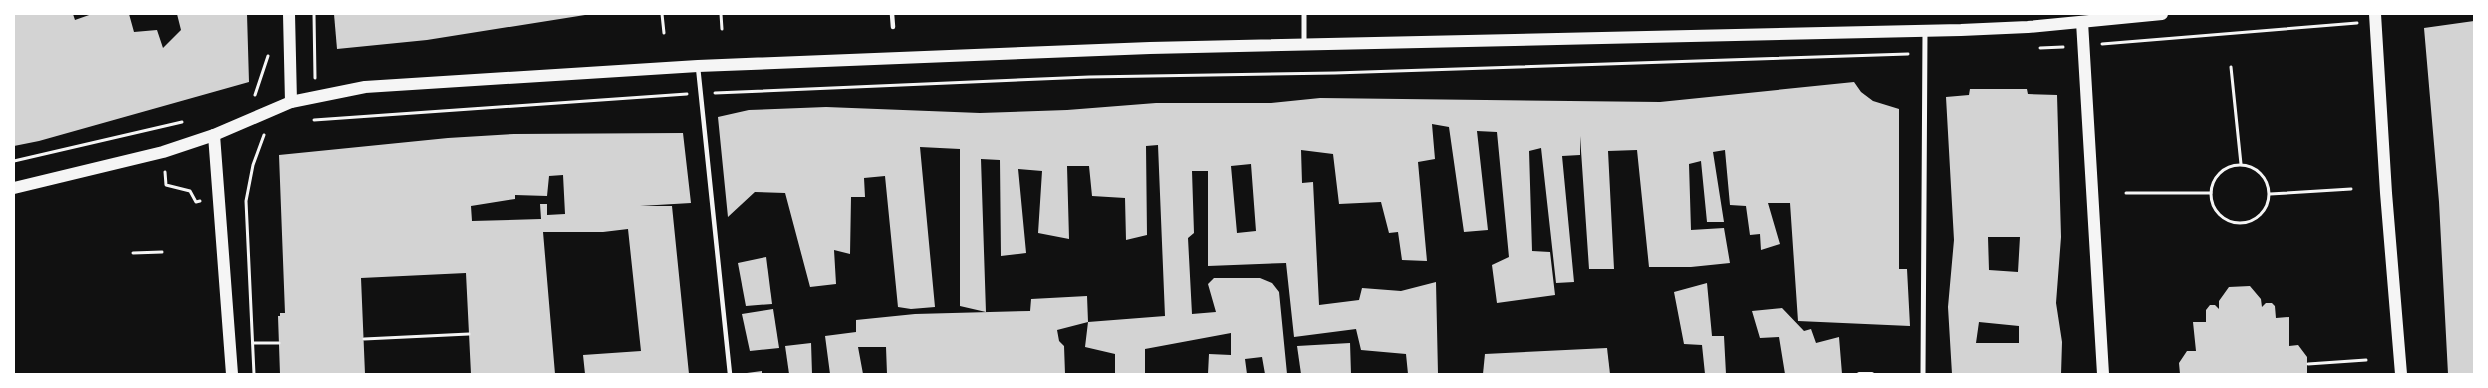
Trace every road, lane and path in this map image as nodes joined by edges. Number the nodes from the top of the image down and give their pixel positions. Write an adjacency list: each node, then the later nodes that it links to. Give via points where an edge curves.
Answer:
1 (289, 14): 22 (main road)
2 (314, 14): 16 (path)
3 (662, 14): 13 (path)
4 (721, 14): 11 (path)
5 (892, 14): 10 (street)
6 (1304, 14): 14 (street)
7 (2162, 14): 9 (main road)
8 (2375, 14): 51 (main road)
9 (2082, 22): 12 (main road); 50 (main road)
10 (893, 27)
11 (722, 29)
12 (1925, 31): 14 (main road); 49 (street)
13 (664, 33)
14 (1304, 43): 17 (main road)
15 (269, 53): 21 (path)
16 (314, 58)
17 (698, 66): 20 (street); 22 (main road, via 365,87)
18 (2231, 67): 28 (path)
19 (1335, 73): 20 (path, via 1089,77)
20 (700, 94): 23 (path); 46 (street)
21 (254, 97)
22 (291, 102): 25 (main road)
23 (306, 120)
24 (188, 121): 27 (path)
25 (214, 135): 30 (main road, via 163,152); 44 (main road)
26 (257, 136): 40 (path, via 265,133 253,165 246,201)
27 (14, 161)
28 (2241, 164): 33 (path, via 2223,170 2212,184); 34 (path, via 2250,166 2264,177)
29 (173, 168): 35 (path, via 165,170 166,185 190,191)
30 (14, 188)
31 (2351, 189): 34 (path)
32 (2126, 193): 33 (path)
33 (2211, 193): 34 (path, via 2217,212 2235,223 2254,220 2263,213)
34 (2270, 194)
35 (196, 202)
36 (162, 252): 37 (path)
37 (133, 253)
38 (469, 334): 39 (path)
39 (364, 339)
40 (253, 343): 41 (path); 45 (path)
41 (279, 343)
42 (2366, 360): 43 (path)
43 (2308, 364)
44 (232, 374)
45 (254, 374)
46 (730, 374)
47 (1859, 374): 48 (lane)
48 (1872, 374)
49 (1923, 374)
50 (2103, 374)
51 (2401, 374)

